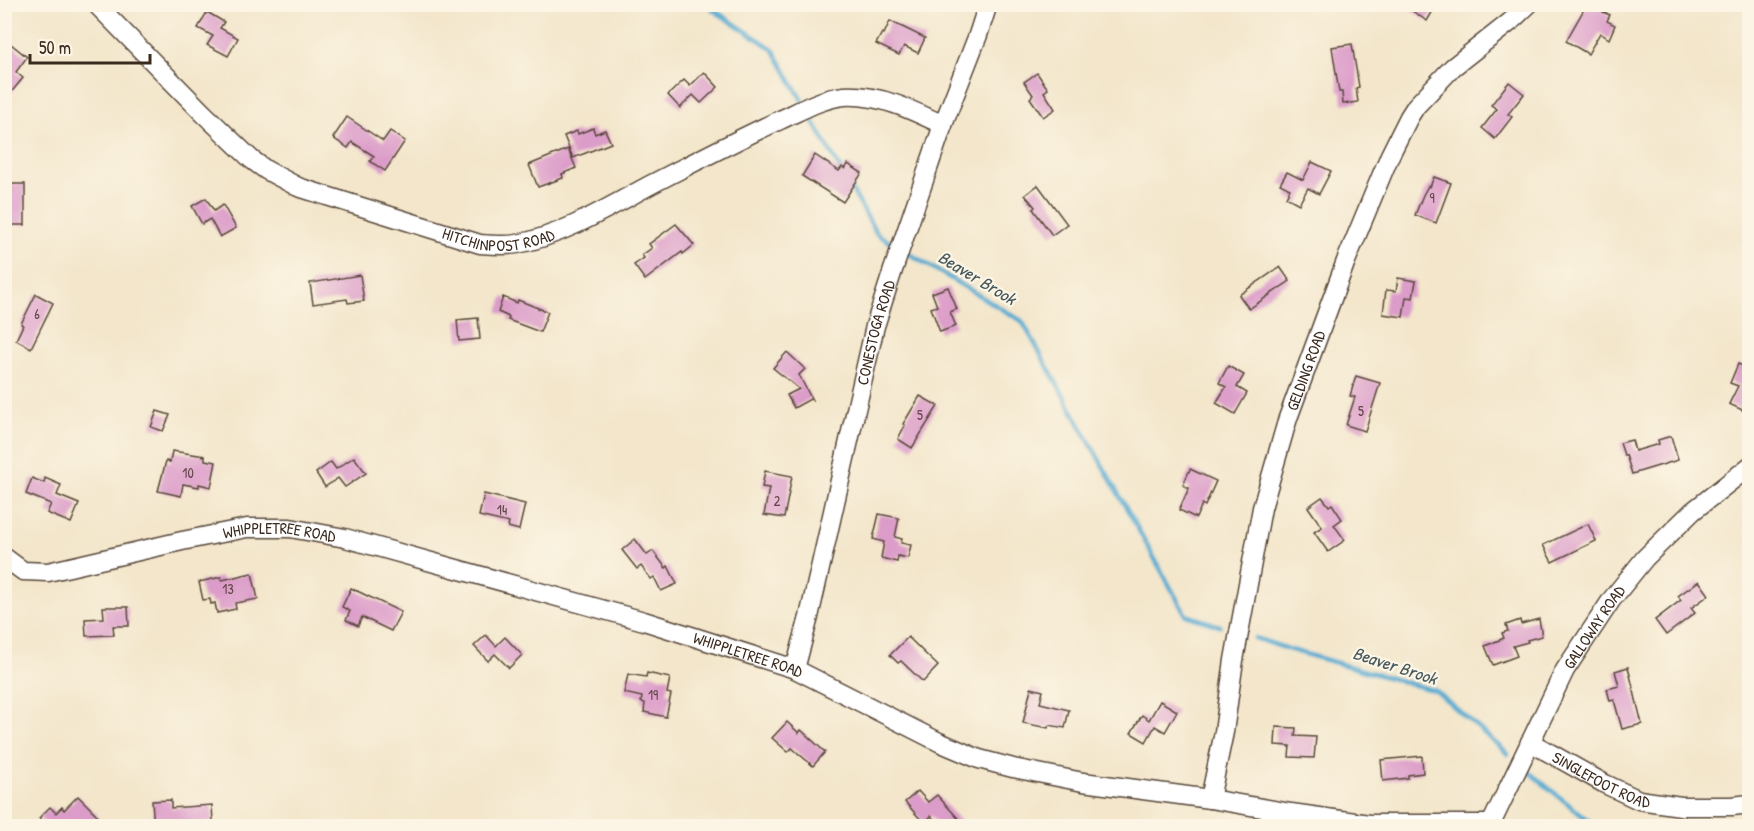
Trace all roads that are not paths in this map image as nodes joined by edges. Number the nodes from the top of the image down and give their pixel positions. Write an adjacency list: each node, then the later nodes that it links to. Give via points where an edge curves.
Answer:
1 (988, 4): 4 (street, CONESTOGA ROAD)
2 (1529, 4): 9 (street, GELDING ROAD, via 1453,67 1416,106 1390,155 1346,261 1288,418 1262,507)
3 (108, 8): 4 (street, HITCHINPOST ROAD, via 211,121 266,170 298,187 480,243 517,244 560,230 827,99 844,96 886,101)
4 (943, 125): 7 (street, CONESTOGA ROAD, via 875,326)
5 (1749, 466): 8 (street, GALLOWAY ROAD, via 1693,511 1645,558 1612,598 1565,670)
6 (4, 557): 7 (street, WHIPPLETREE ROAD, via 23,571 48,572 247,528 290,528 345,538 644,621)
7 (795, 669): 9 (street, WHIPPLETREE ROAD, via 979,759 1083,782)
8 (1530, 742): 10 (street, SINGLEFOOT ROAD, via 1639,800 1681,806); 11 (street, GALLOWAY ROAD)
9 (1210, 799): 11 (street, WHIPPLETREE ROAD, via 1369,824)
10 (1749, 804)
11 (1491, 825)

